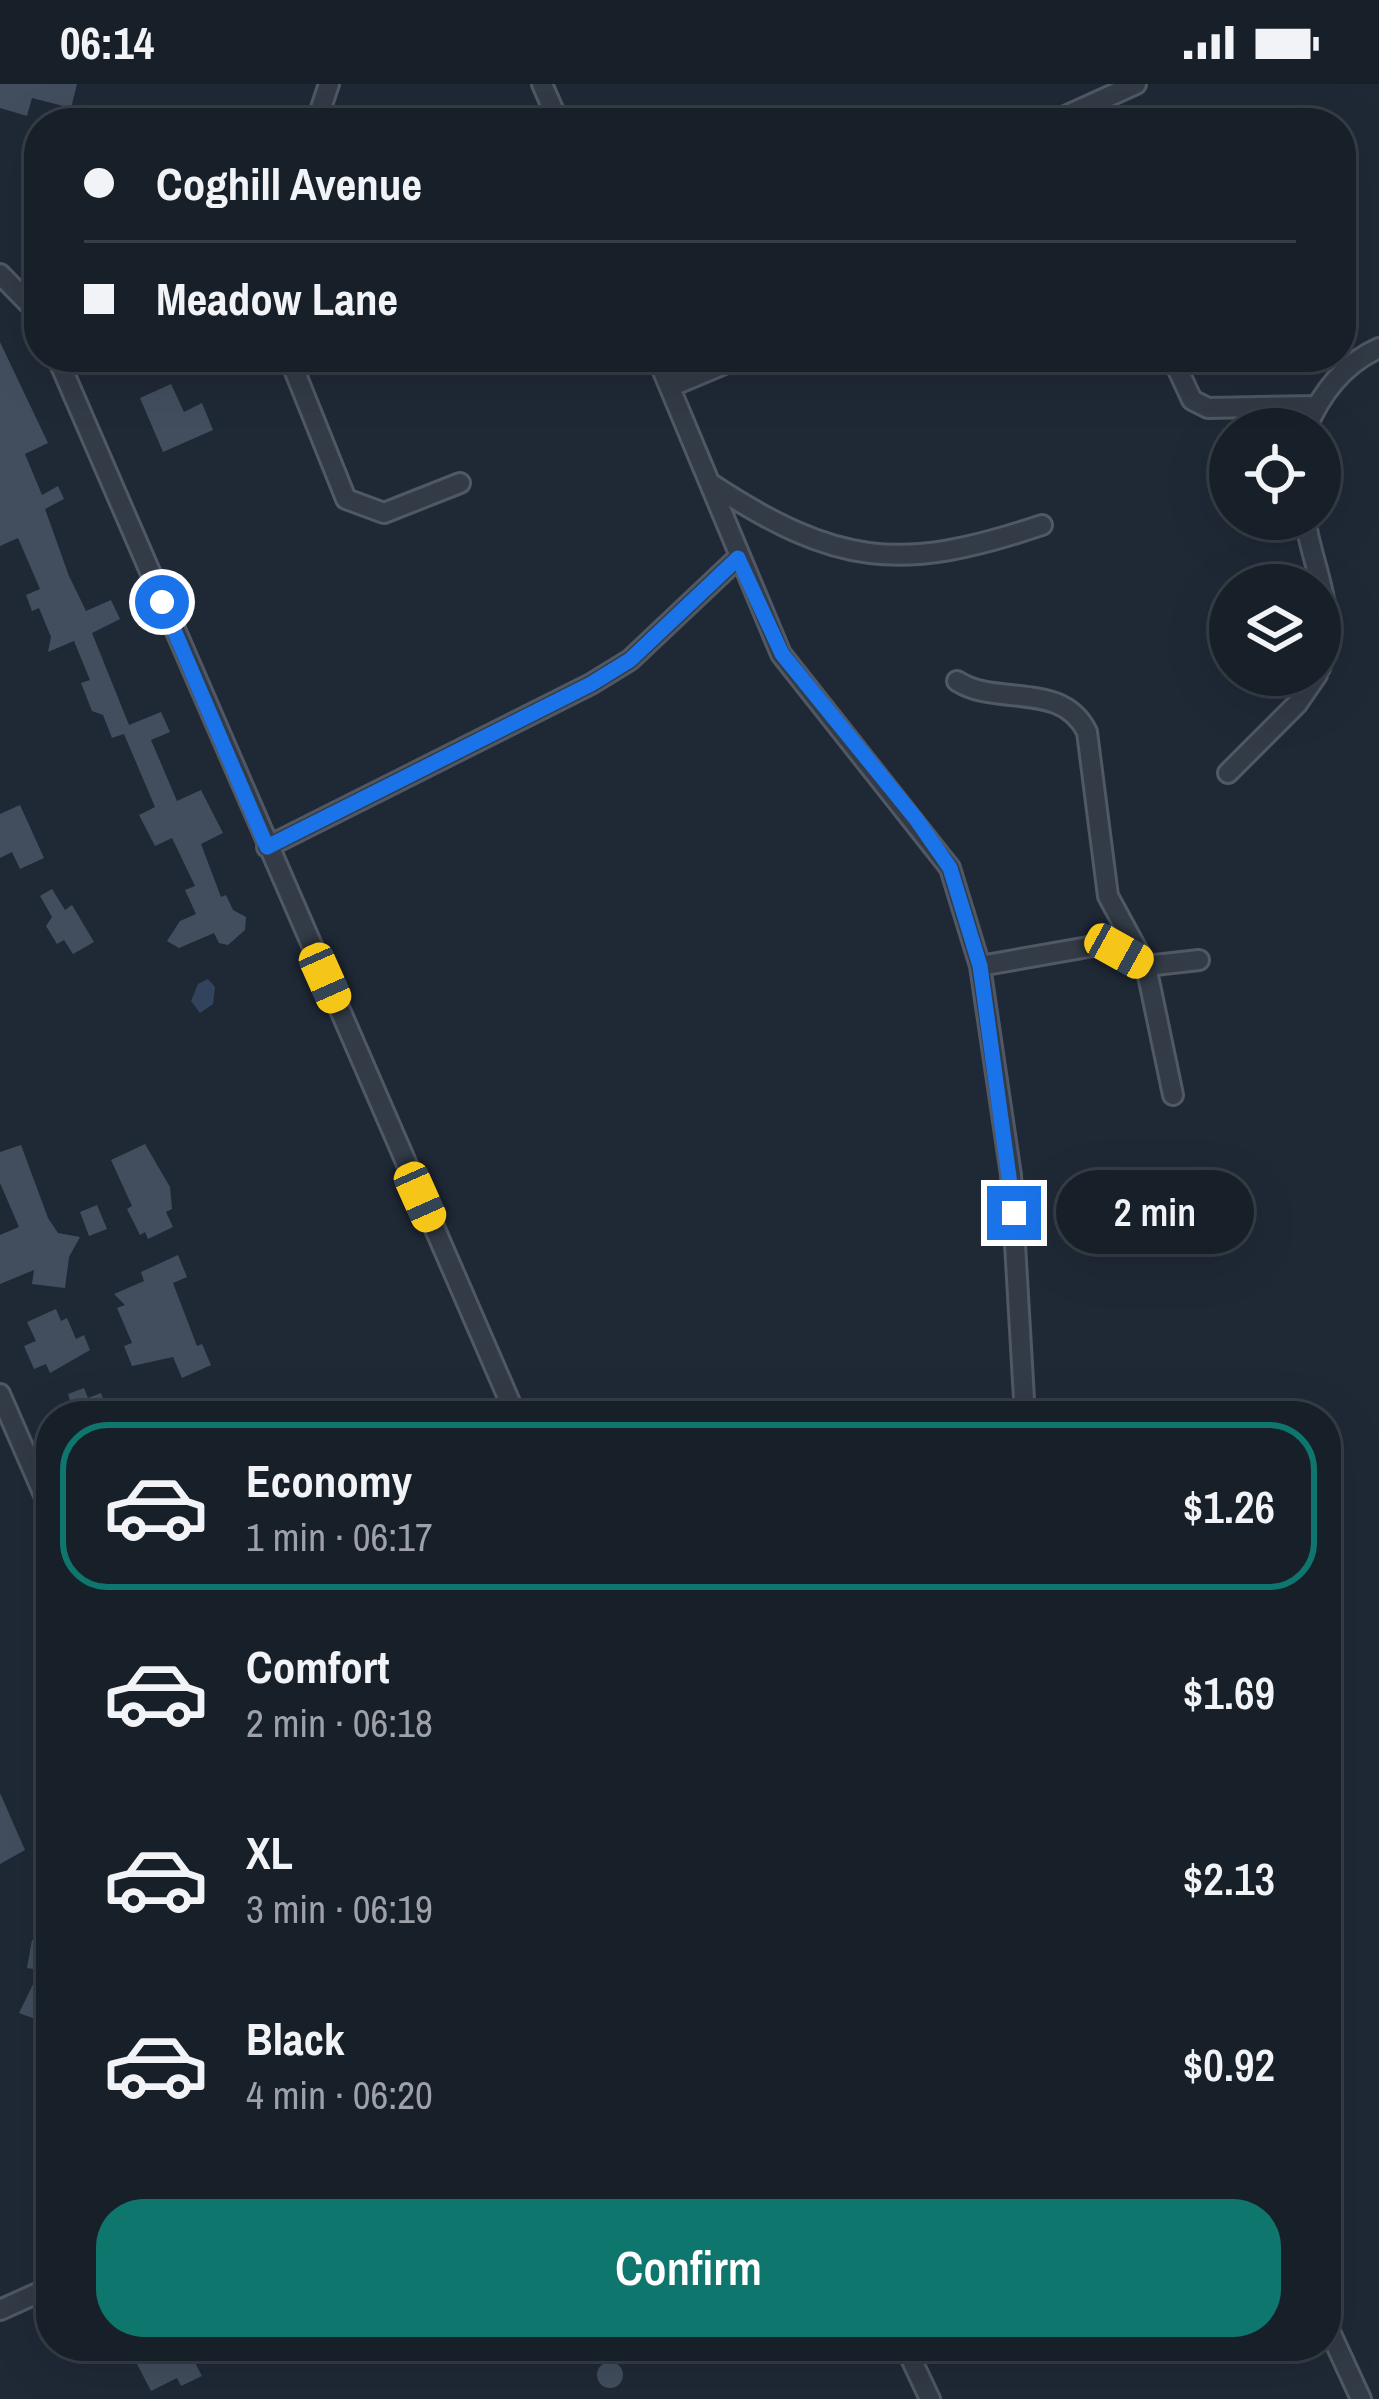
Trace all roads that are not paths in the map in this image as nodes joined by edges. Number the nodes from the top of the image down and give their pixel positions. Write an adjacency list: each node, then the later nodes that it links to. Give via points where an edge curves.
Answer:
1 (1136, 84): 2 (street)
2 (1082, 108)
3 (0, 274): 4 (street)
4 (24, 299)
5 (63, 372): 20 (street)
6 (295, 372): 13 (street, via 346,499 384,513)
7 (664, 372): 11 (street)
8 (706, 372): 11 (street)
9 (1179, 372): 12 (street, via 1192,400 1208,408)
10 (1343, 372): 12 (street)
11 (670, 387): 14 (street)
12 (1316, 406)
13 (460, 483)
14 (710, 483): 15 (street, via 785,529 876,556 968,550); 16 (street)
15 (1042, 525)
16 (738, 558): 20 (street, via 630,660 591,684); 22 (street, via 782,654 950,868)
17 (957, 681): 23 (street, via 1037,697 1080,717 1108,896)
18 (1302, 696): 19 (street)
19 (1228, 773)
20 (267, 847): 26 (street)
21 (1199, 960): 23 (street)
22 (980, 966): 23 (street, via 1105,944); 27 (street, via 1012,1175)
23 (1146, 966): 24 (street)
24 (1173, 1095)
25 (0, 1394): 28 (street)
26 (509, 1401)
27 (1024, 1401)
28 (36, 1477)
29 (36, 2294): 30 (street)
30 (0, 2310)
31 (1341, 2356): 34 (street)
32 (912, 2361): 33 (street)
33 (930, 2399)
34 (1361, 2399)

